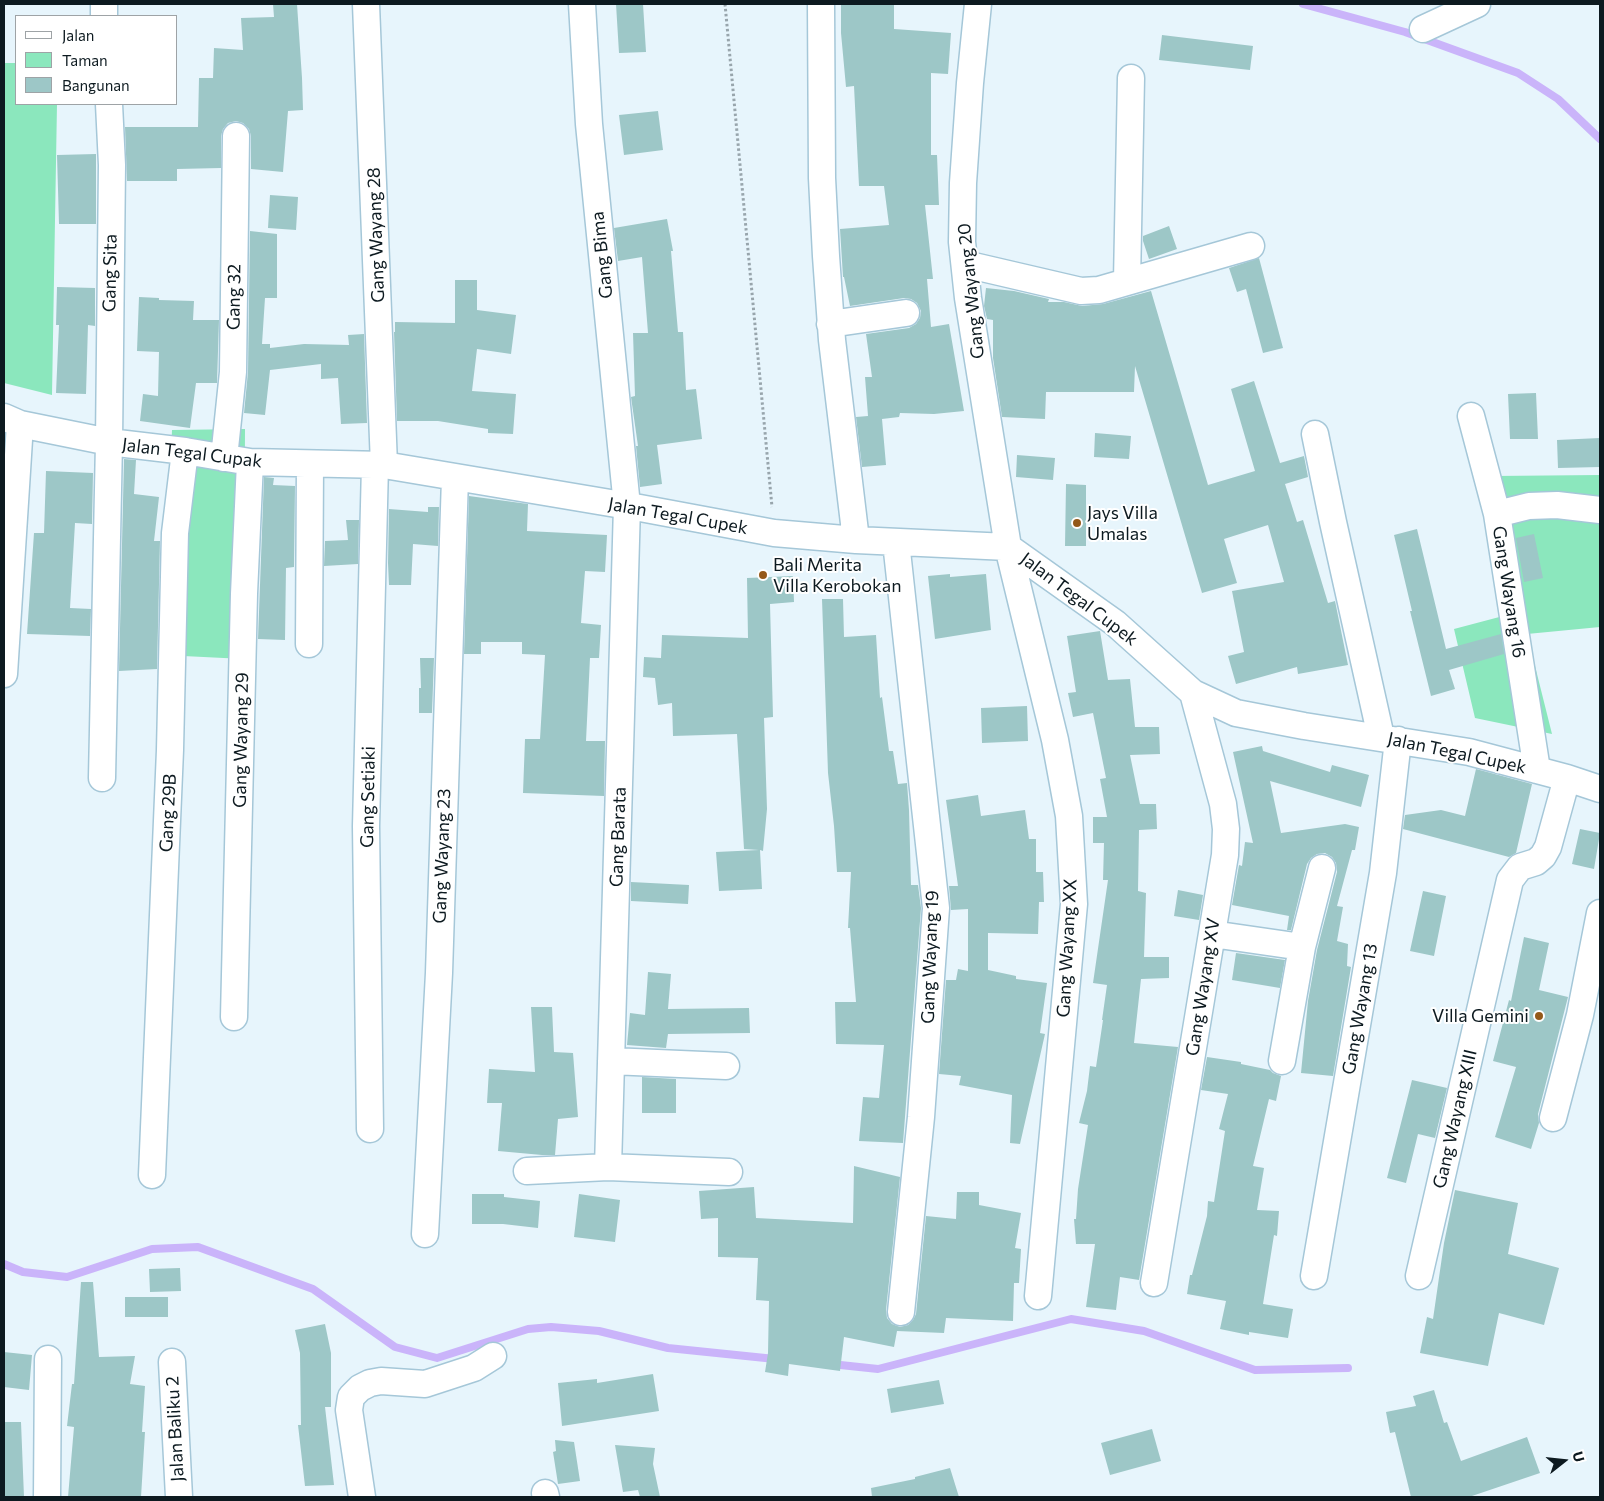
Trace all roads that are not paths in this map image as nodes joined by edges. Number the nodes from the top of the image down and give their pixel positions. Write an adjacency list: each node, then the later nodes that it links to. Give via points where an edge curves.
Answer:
1 (366, 4): 23 (street, Gang Wayang 28)
2 (582, 4): 25 (street, Gang Bima, via 589,124)
3 (821, 4): 14 (street, via 822,178)
4 (978, 4): 11 (street, Gang Wayang 20, via 963,183)
5 (1477, 4): 6 (street)
6 (1423, 29)
7 (1131, 78): 12 (street)
8 (108, 105): 18 (street, Gang Sita, via 112,165)
9 (236, 136): 20 (street, Gang 32, via 233,372)
10 (1251, 246): 12 (street)
11 (965, 264): 12 (street, via 1081,291 1099,290); 30 (street, Gang Wayang 20)
12 (1127, 281)
13 (906, 313): 14 (street)
14 (830, 324): 28 (street)
15 (1472, 416): 27 (street, Gang Wayang 16)
16 (12, 420): 18 (street, Jalan Tegal Cupak); 32 (street)
17 (1316, 434): 34 (street, via 1333,522)
18 (108, 442): 19 (street, Jalan Tegal Cupak); 36 (street, Gang Sita)
19 (185, 451): 20 (street, Jalan Tegal Cupak); 52 (street, Gang 29B, via 175,533 170,750)
20 (224, 458): 21 (street, Jalan Tegal Cupak)
21 (250, 462): 22 (street, Jalan Tegal Cupak); 43 (street, Gang Wayang 29)
22 (310, 464): 23 (street, Jalan Tegal Cupak); 31 (street)
23 (379, 465): 24 (street, Jalan Tegal Cupek); 48 (street, Gang Setiaki, via 366,826)
24 (455, 478): 25 (street, Jalan Tegal Cupek); 53 (street, Gang Wayang 23, via 439,974)
25 (627, 506): 28 (street, Jalan Tegal Cupek, via 774,533); 44 (street, Gang Barata)
26 (1600, 510): 27 (street, via 1557,505 1528,506)
27 (1497, 514): 35 (street, Gang Wayang 16)
28 (856, 540): 29 (street, Jalan Tegal Cupek)
29 (896, 542): 30 (street, Jalan Tegal Cupek); 58 (street, Gang Wayang 19, via 936,908 921,1118)
30 (1008, 547): 33 (street, Jalan Tegal Cupek, via 1115,623); 57 (street, Gang Wayang XX, via 1055,740 1069,816 1074,904)
31 (309, 644)
32 (4, 674)
33 (1193, 693): 34 (street, Jalan Tegal Cupek, via 1236,712); 41 (street, Gang Wayang XV, via 1223,804 1226,829)
34 (1390, 739): 35 (street, Jalan Tegal Cupek, via 1469,752); 54 (street, Gang Wayang 13, via 1383,873)
35 (1538, 770): 37 (street, Jalan Tegal Cupek)
36 (102, 778)
37 (1567, 778): 38 (street, Jalan Tegal Cupek); 55 (street, Gang Wayang XIII, via 1543,856 1520,867 1510,880)
38 (1600, 789)
39 (1322, 868): 42 (street)
40 (1600, 912): 47 (street, via 1580,1015)
41 (1212, 934): 42 (street); 56 (street, Gang Wayang XV)
42 (1302, 947): 45 (street)
43 (234, 1017)
44 (611, 1061): 46 (street); 49 (street, Gang Barata)
45 (1282, 1061)
46 (726, 1066)
47 (1553, 1118)
48 (370, 1129)
49 (608, 1167): 50 (street); 51 (street)
50 (527, 1172)
51 (729, 1172)
52 (152, 1175)
53 (425, 1234)
54 (1314, 1276)
55 (1419, 1276)
56 (1154, 1283)
57 (1038, 1296)
58 (901, 1312)
59 (493, 1356): 64 (street, via 474,1368 425,1384 381,1381 360,1388 351,1397 349,1410)
60 (48, 1359): 62 (street)
61 (172, 1362): 63 (street, Jalan Baliku 2)
62 (47, 1497)
63 (179, 1497)
64 (362, 1497)

